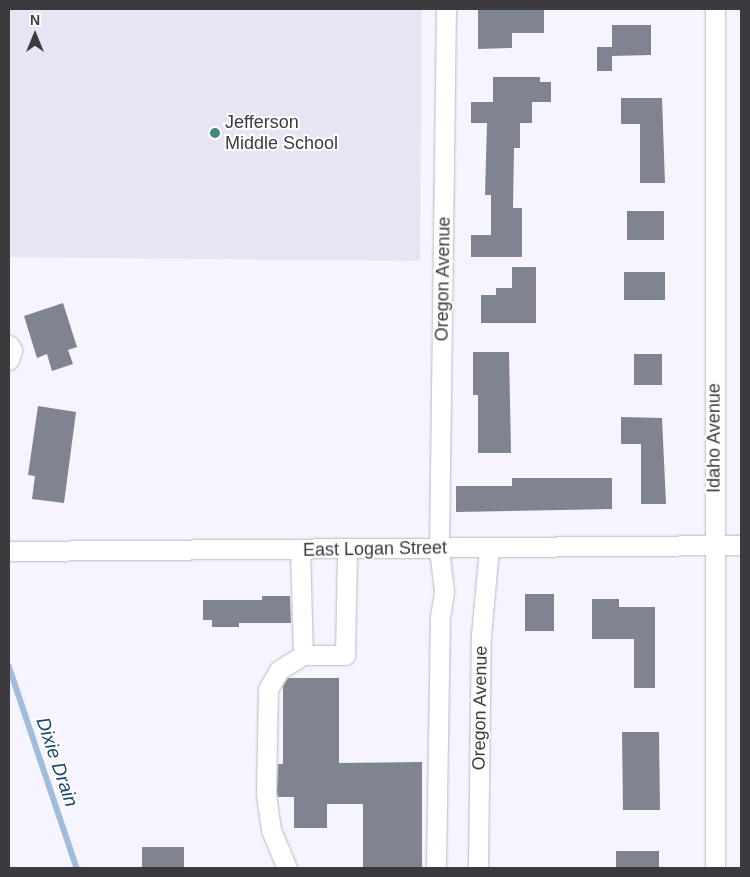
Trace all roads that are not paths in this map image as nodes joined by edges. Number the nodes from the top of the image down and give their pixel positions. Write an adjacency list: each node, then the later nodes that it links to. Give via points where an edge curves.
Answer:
1 (446, 9): 8 (street, Oregon Avenue)
2 (715, 9): 6 (street, Idaho Avenue)
3 (9, 345): 4 (street, via 12,350)
4 (9, 360)
5 (741, 545): 6 (street, East Logan Street)
6 (714, 546): 7 (street, East Logan Street); 16 (street, Idaho Avenue)
7 (489, 548): 8 (street, East Logan Street); 15 (street, Oregon Avenue, via 481,635)
8 (439, 549): 10 (street, East Logan Street); 14 (street, Oregon Avenue, via 444,591 440,617)
9 (300, 550): 10 (street, East Logan Street); 11 (street, East Logan Street); 12 (street)
10 (347, 550): 12 (street, via 345,656)
11 (9, 551)
12 (303, 655): 13 (street, via 279,670 268,689 266,793 271,830)
13 (287, 868)
14 (436, 868)
15 (478, 868)
16 (715, 868)

